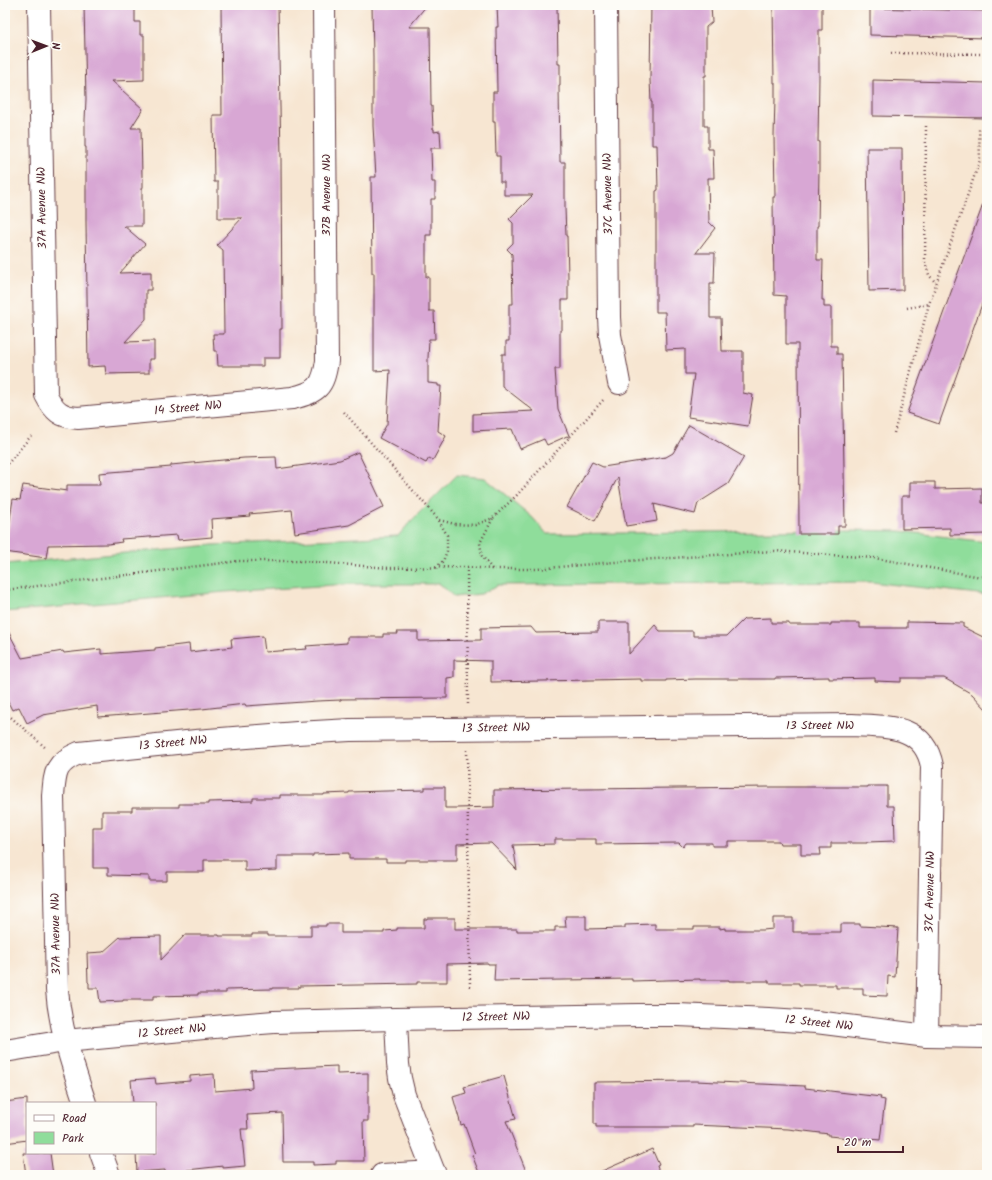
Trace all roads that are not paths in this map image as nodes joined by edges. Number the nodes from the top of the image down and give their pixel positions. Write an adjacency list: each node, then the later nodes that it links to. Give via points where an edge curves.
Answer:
1 (39, 5): 6 (street, 37A Avenue NW, via 45,386 46,395)
2 (324, 5): 5 (street, 37B Avenue NW, via 327,361)
3 (606, 5): 4 (street, 37C Avenue NW, via 609,318)
4 (619, 383)
5 (320, 385): 6 (street, 14 Street NW, via 313,392 292,398 78,418 69,418)
6 (54, 408)
7 (927, 748): 8 (street, 13 Street NW, via 919,739 901,730 852,725 350,730 92,751 71,756); 10 (street, 37C Avenue NW, via 932,774)
8 (62, 763): 12 (street, 37A Avenue NW, via 57,772 53,796 57,990 58,1010)
9 (396, 1019): 10 (street, 12 Street NW, via 678,1015 816,1022); 12 (street, 12 Street NW, via 246,1024); 16 (street, via 398,1064 404,1095)
10 (927, 1036): 11 (street, 12 Street NW)
11 (987, 1037)
12 (65, 1041): 13 (street, 12 Street NW); 14 (street, 37A Avenue NW)
13 (5, 1051)
14 (85, 1102)
15 (101, 1154): 17 (street)
16 (435, 1173): 18 (street)
17 (108, 1175)
18 (382, 1175)

